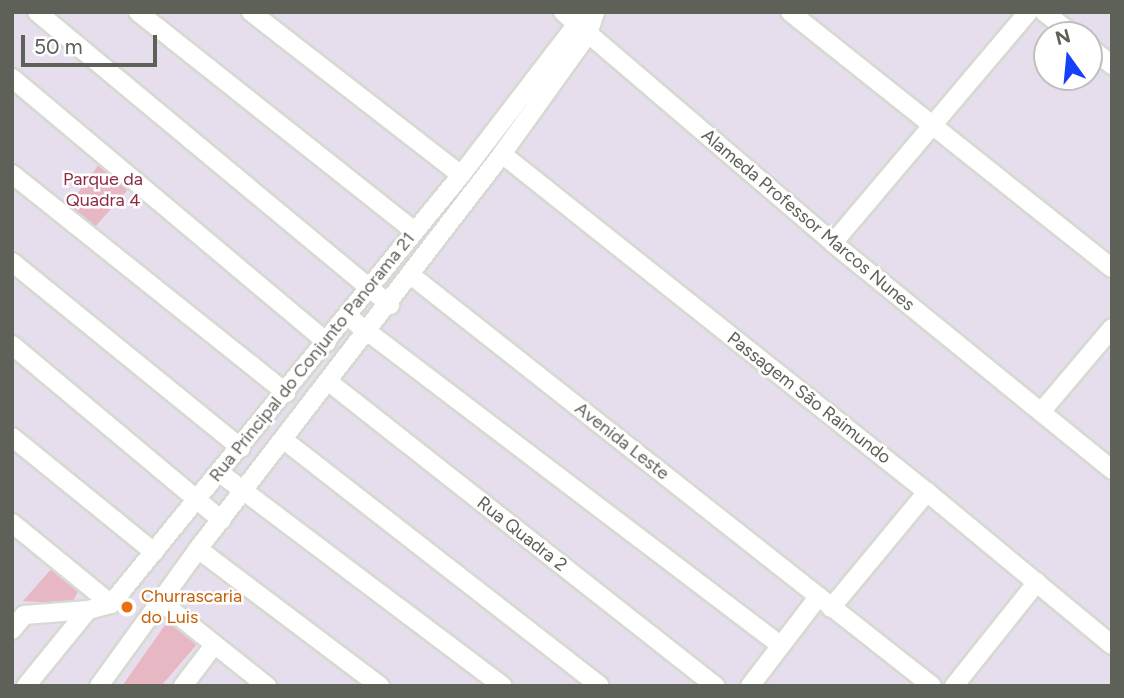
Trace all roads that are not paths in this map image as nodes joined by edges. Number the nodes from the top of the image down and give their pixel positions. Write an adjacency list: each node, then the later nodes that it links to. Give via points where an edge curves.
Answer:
1 (37, 12): 18 (street)
2 (138, 12): 13 (street)
3 (251, 12): 12 (street)
4 (563, 12): 7 (street, Alameda Professor Marcos Nunes)
5 (790, 12): 9 (street)
6 (1031, 13): 9 (street)
7 (588, 22): 10 (street, Rua Principal do Conjunto Panorama 21); 12 (street, Rua Principal do Conjunto Panorama 21); 14 (street, Alameda Professor Marcos Nunes)
8 (12, 78): 23 (street)
9 (932, 123): 14 (street); 16 (street)
10 (502, 154): 17 (street, Rua Principal do Conjunto Panorama 21); 34 (street, Passagem São Raimundo)
11 (12, 174): 26 (street)
12 (461, 175): 13 (street, Rua Principal do Conjunto Panorama 21)
13 (414, 231): 18 (street, Rua Principal do Conjunto Panorama 21)
14 (833, 243): 27 (street, Alameda Professor Marcos Nunes)
15 (12, 262): 30 (street)
16 (1112, 268)
17 (412, 276): 19 (street, Rua Principal do Conjunto Panorama 21); 42 (street, Avenida Leste)
18 (369, 288): 19 (street); 20 (street, Rua Principal do Conjunto Panorama 21)
19 (390, 305): 22 (street, Rua Principal do Conjunto Panorama 21)
20 (347, 316): 22 (street); 23 (street, Rua Principal do Conjunto Panorama 21)
21 (1112, 328): 27 (street)
22 (369, 332): 25 (street, Rua Principal do Conjunto Panorama 21); 48 (street)
23 (327, 342): 26 (street, Rua Principal do Conjunto Panorama 21)
24 (12, 345): 35 (street)
25 (329, 382): 29 (street, Rua Principal do Conjunto Panorama 21); 57 (street, Rua Quadra 2)
26 (286, 393): 30 (street, Rua Principal do Conjunto Panorama 21)
27 (1041, 412): 31 (street, Alameda Professor Marcos Nunes)
28 (12, 437): 39 (street)
29 (284, 440): 33 (street, Rua Principal do Conjunto Panorama 21); 56 (street)
30 (241, 448): 32 (street, Rua Principal do Conjunto Panorama 21)
31 (1112, 470)
32 (220, 473): 33 (street); 35 (street, Rua Principal do Conjunto Panorama 21)
33 (244, 491): 36 (street, Rua Principal do Conjunto Panorama 21); 55 (street)
34 (928, 492): 40 (street, Passagem São Raimundo); 42 (street)
35 (198, 500): 36 (street); 39 (street, Rua Principal do Conjunto Panorama 21)
36 (221, 520): 38 (street, Rua Principal do Conjunto Panorama 21)
37 (12, 523): 43 (street)
38 (198, 549): 41 (street, Rua Principal do Conjunto Panorama 21); 54 (street)
39 (154, 552): 43 (street, Rua Principal do Conjunto Panorama 21)
40 (1037, 582): 49 (street, Passagem São Raimundo); 60 (street)
41 (160, 601): 47 (street); 51 (street, Rua Principal do Conjunto Panorama 21)
42 (825, 602): 48 (street); 59 (street, Avenida Leste)
43 (111, 604): 44 (street)
44 (88, 610): 45 (street); 50 (street)
45 (18, 611): 46 (street)
46 (12, 630)
47 (214, 645): 52 (street); 53 (street)
48 (780, 645): 58 (street)
49 (1112, 645)
50 (26, 686)
51 (99, 686)
52 (183, 686)
53 (267, 686)
54 (380, 686)
55 (503, 686)
56 (600, 686)
57 (716, 686)
58 (750, 686)
59 (932, 686)
60 (954, 686)

